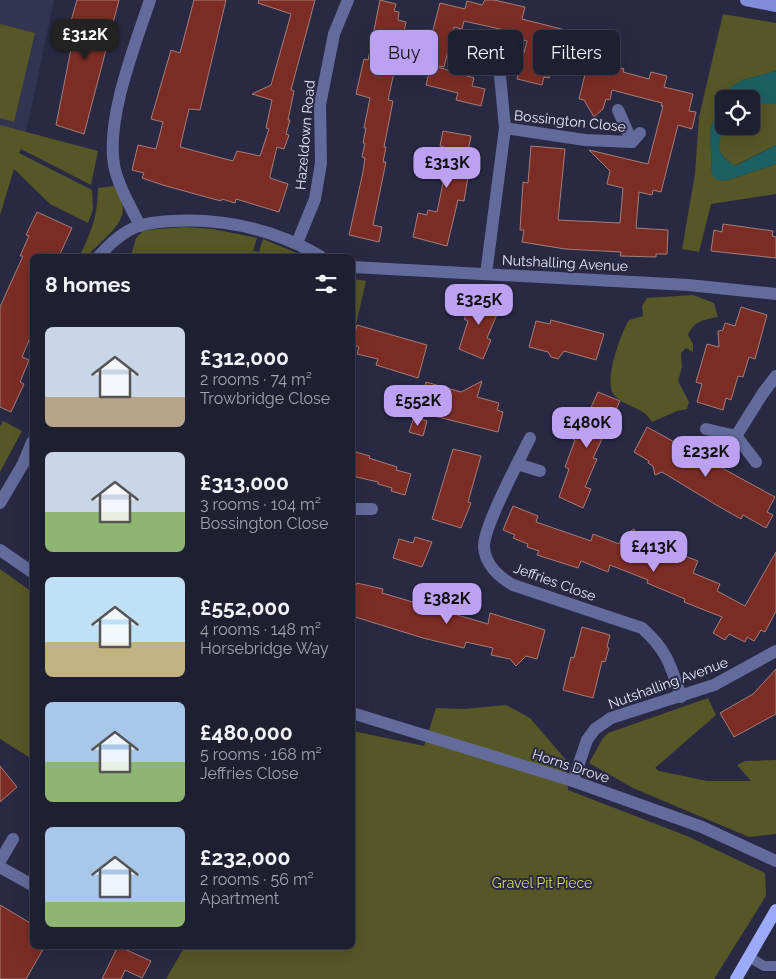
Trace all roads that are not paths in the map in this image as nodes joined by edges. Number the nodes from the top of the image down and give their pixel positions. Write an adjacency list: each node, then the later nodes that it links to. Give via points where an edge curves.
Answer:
1 (150, 0): 8 (street, via 122,85 114,136 114,165)
2 (348, 0): 9 (street, Hazeldown Road, via 334,34 320,105 320,163 315,199)
3 (746, 0): 4 (street)
4 (776, 6)
5 (501, 75): 7 (street, Bossington Close)
6 (618, 110): 7 (street, Bossington Close, via 636,138 585,140)
7 (505, 128): 13 (street, Bossington Close)
8 (140, 226): 9 (street, via 154,222 220,222 252,228); 10 (street, via 119,237)
9 (297, 243): 11 (street)
10 (101, 254)
11 (316, 254)
12 (355, 267): 13 (street, Nutshalling Avenue)
13 (486, 274): 14 (street, Nutshalling Avenue)
14 (776, 294)
15 (776, 376): 17 (street)
16 (706, 429): 17 (street)
17 (736, 436): 20 (street)
18 (530, 438): 21 (street, Jeffries Close)
19 (30, 448): 23 (street, via 24,464)
20 (756, 462)
21 (517, 464): 22 (street); 29 (street, Jeffries Close, via 490,524 484,547 490,565 500,578 512,585 642,628 666,654)
22 (540, 471)
23 (0, 503)
24 (355, 509): 25 (street)
25 (372, 509)
26 (0, 550): 27 (street)
27 (30, 571)
28 (776, 651): 29 (street, Nutshalling Avenue, via 714,685)
29 (681, 697): 31 (street, Nutshalling Avenue, via 611,718 595,729 580,753)
30 (355, 714): 31 (street, Horns Drove)
31 (572, 781): 33 (street, Horns Drove, via 702,827)
32 (13, 839): 34 (street)
33 (776, 861)
34 (0, 862)
35 (0, 867): 36 (street)
36 (30, 884)
37 (776, 910): 38 (main road)
38 (749, 957): 39 (lane, via 764,966); 40 (main road)
39 (776, 966)
40 (736, 979)

